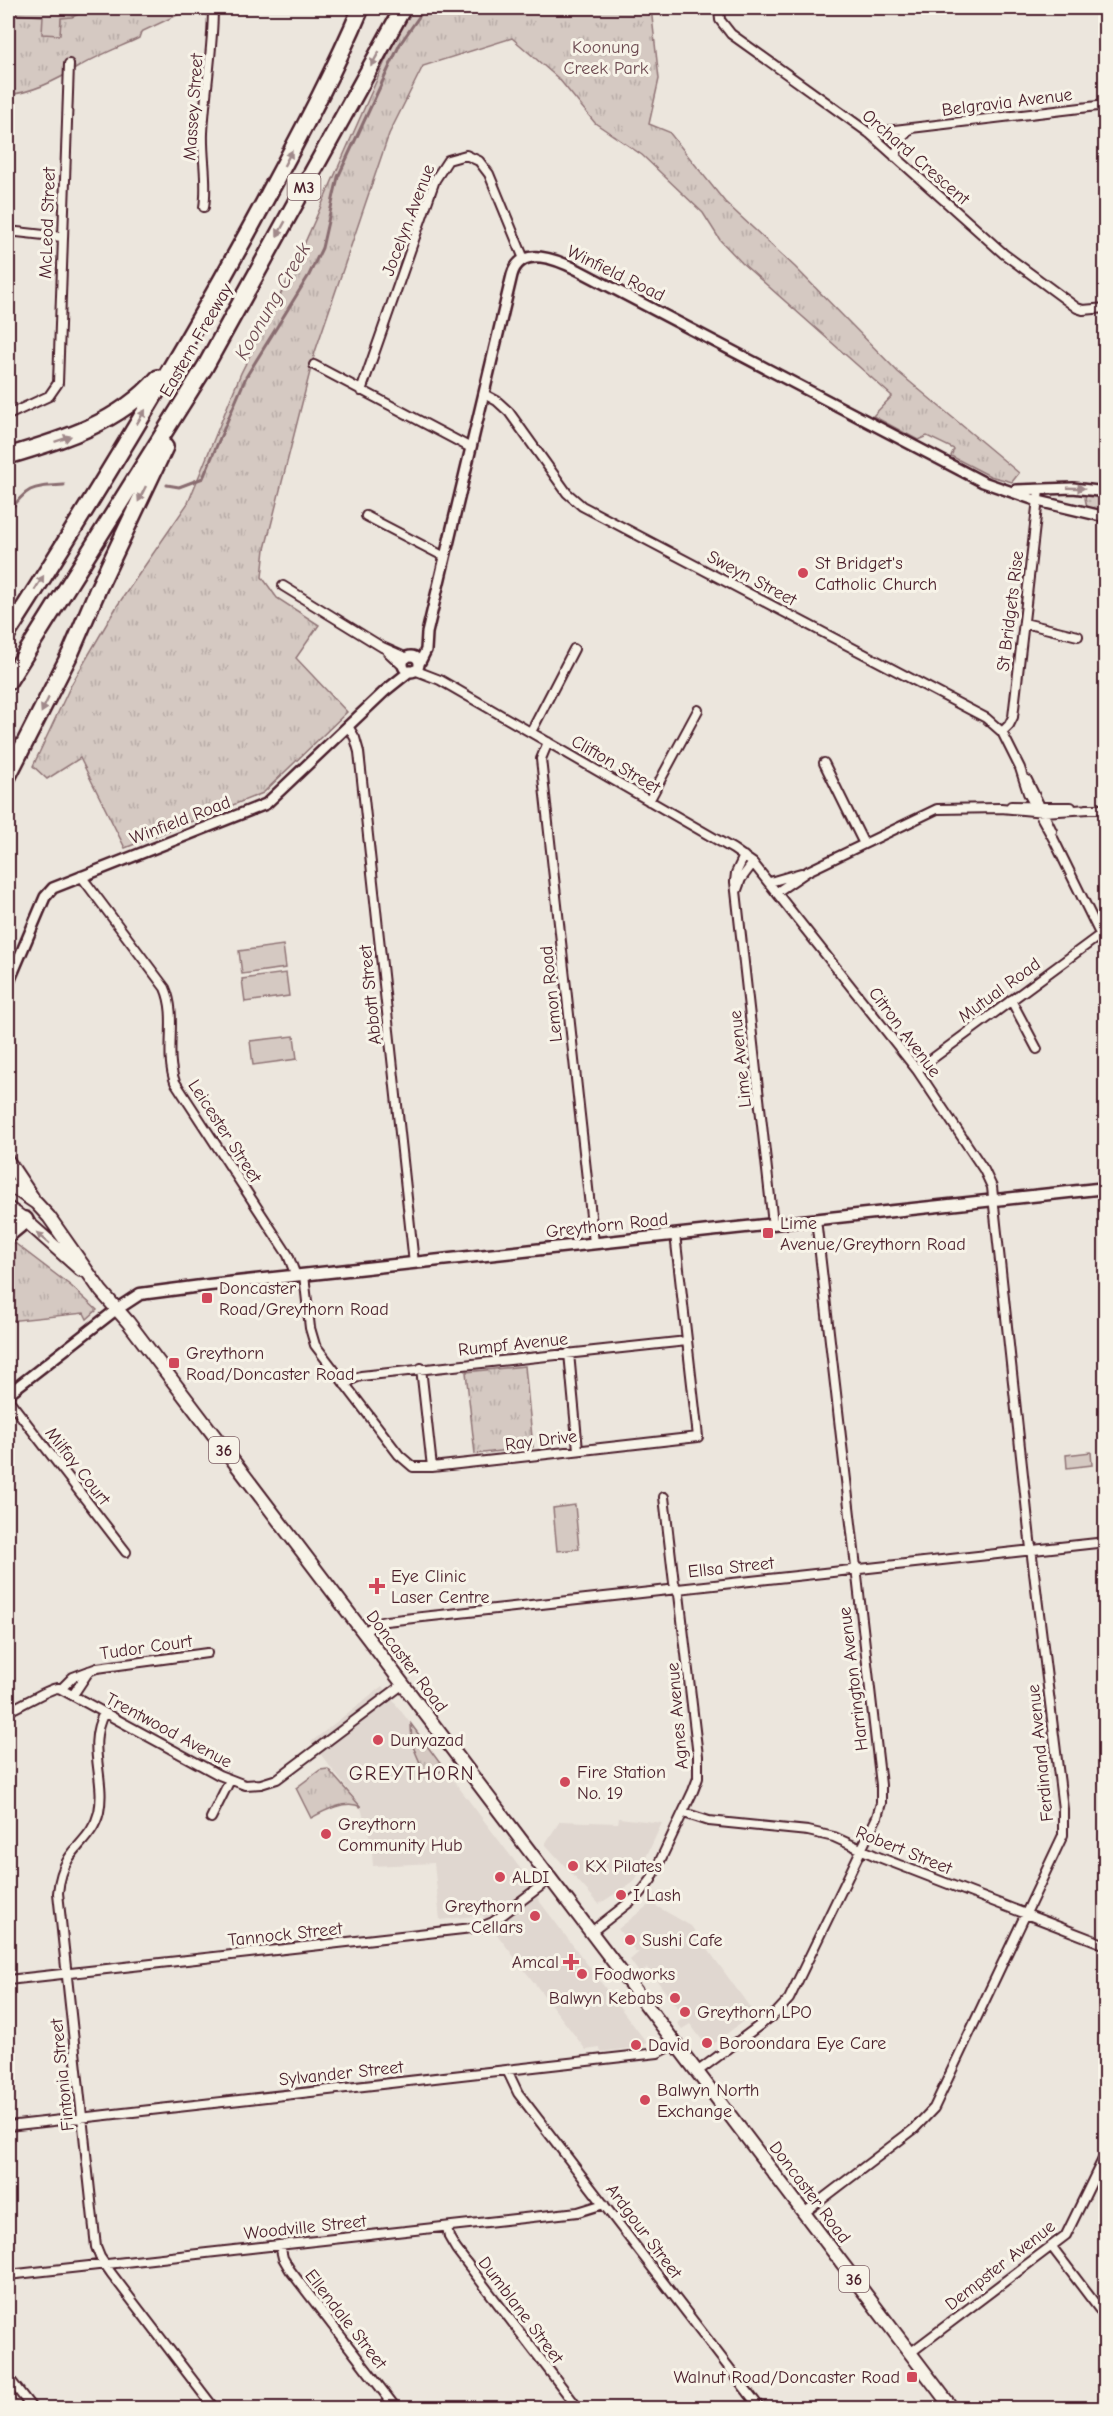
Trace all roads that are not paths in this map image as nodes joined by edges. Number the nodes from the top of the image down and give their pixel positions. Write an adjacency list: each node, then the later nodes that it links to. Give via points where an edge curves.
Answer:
1 (213, 8): 10 (street, Massey Street, via 203,132 202,162 207,186)
2 (361, 8): 15 (highway, Eastern Freeway / M3, one-way to 2, via 309,117)
3 (403, 8): 17 (highway, Eastern Freeway / M3, one-way to 17)
4 (719, 8): 8 (street, Orchard Crescent, via 720,20 731,34)
5 (69, 64): 12 (street, McLeod Street)
6 (1106, 105): 7 (street, Belgravia Avenue)
7 (911, 128): 8 (street, Belgravia Avenue); 9 (street, via 901,139)
8 (868, 133): 9 (street, Orchard Crescent)
9 (895, 157): 14 (street, Orchard Crescent, via 1004,254 1077,308)
10 (204, 207)
11 (8, 231): 12 (street)
12 (62, 237): 20 (street, McLeod Street, via 58,383 49,396)
13 (524, 259): 18 (street, Jocelyn Avenue, via 484,166 466,155 448,160 435,180); 19 (street, Winfield Road, via 512,275); 23 (street, Winfield Road, via 543,258 569,266)
14 (1106, 308)
15 (177, 356): 22 (highway, one-way to 15, via 71,436 115,414 153,384); 32 (highway, Eastern Freeway / M3, one-way to 15)
16 (314, 365): 18 (street)
17 (205, 367): 36 (highway, Eastern Freeway / M3); 43 (highway, one-way to 43)
18 (361, 391): 21 (street)
19 (484, 394): 21 (street, Winfield Road); 40 (street, Sweyn Street, via 509,412 567,493 582,506 986,718)
20 (8, 415)
21 (471, 448): 29 (street, Winfield Road)
22 (8, 456)
23 (1004, 490): 24 (street, Winfield Road); 26 (street, Winfield Road)
24 (1039, 490): 25 (street, Winfield Road, one-way to 25, via 1073,488); 26 (street, St Bridgets Rise)
25 (1106, 492)
26 (1038, 501): 28 (street, Winfield Road); 31 (street, St Bridgets Rise)
27 (366, 516): 29 (street)
28 (1106, 517)
29 (446, 557): 35 (street, Winfield Road, via 428,633)
30 (283, 586): 35 (street, Clifton Street)
31 (1024, 622): 33 (street); 40 (street, St Bridgets Rise, via 1013,717)
32 (8, 633)
33 (1078, 636)
34 (574, 649): 39 (street)
35 (411, 664): 38 (street, Winfield Road); 39 (street, Clifton Street)
36 (8, 682)
37 (698, 710): 44 (street)
38 (348, 726): 51 (street, Winfield Road, via 266,804); 73 (street, Abbott Street, via 359,753)
39 (531, 732): 41 (street, Clifton Street)
40 (1002, 732): 45 (street, Sweyn Street)
41 (548, 742): 44 (street, Clifton Street); 72 (street, Lemon Road, via 541,759)
42 (824, 763): 47 (street)
43 (8, 776)
44 (650, 801): 48 (street, Clifton Street)
45 (1039, 808): 46 (street); 47 (street, via 937,809); 55 (street, Sweyn Street)
46 (1106, 809)
47 (864, 844): 50 (street)
48 (744, 856): 49 (street, Clifton Street); 53 (street, Lime Avenue, via 735,878)
49 (753, 863): 52 (street, Clifton Street); 53 (street)
50 (808, 871): 52 (street); 54 (street)
51 (81, 876): 57 (street, Winfield Road, via 47,893); 74 (street, Leicester Street, via 165,988 170,1004 175,1082)
52 (770, 882): 54 (street, Clifton Street)
53 (737, 891): 69 (street, Lime Avenue)
54 (777, 892): 60 (street, Citron Avenue)
55 (1100, 935): 56 (street, Sweyn Street); 58 (street, Mutual Road)
56 (1106, 946)
57 (8, 984)
58 (1011, 1000): 59 (street); 60 (street, Mutual Road)
59 (1037, 1049)
60 (917, 1070): 64 (street, Citron Avenue, via 988,1178)
61 (8, 1161): 65 (main road, Doncaster Road / 36)
62 (8, 1184): 65 (main road, Doncaster Road / 36)
63 (1106, 1188): 64 (main road, Greythorn Road)
64 (993, 1200): 67 (main road, Greythorn Road); 87 (street, Ferdinand Avenue)
65 (36, 1203): 68 (main road); 75 (main road, Doncaster Road / 36)
66 (8, 1208): 68 (main road, Doncaster Road / 36)
67 (816, 1219): 69 (main road, Greythorn Road); 89 (street, Harrington Avenue)
68 (25, 1220): 70 (highway); 75 (main road, Doncaster Road / 36, one-way to 68)
69 (773, 1224): 71 (main road, Greythorn Road)
70 (8, 1234)
71 (675, 1234): 72 (main road, Greythorn Road); 77 (street, Ray Drive)
72 (594, 1243): 73 (main road, Greythorn Road)
73 (414, 1263): 74 (main road, Greythorn Road)
74 (300, 1275): 76 (main road, Greythorn Road, via 140,1294); 80 (street, Ray Drive, via 313,1340)
75 (93, 1281): 76 (main road, Doncaster Road / 36)
76 (117, 1309): 81 (street); 91 (main road, Doncaster Road / 36)
77 (687, 1341): 78 (street, Rumpf Avenue); 83 (street, Ray Drive, via 698,1437)
78 (569, 1353): 79 (street, Rumpf Avenue); 83 (street)
79 (422, 1368): 80 (street, Rumpf Avenue, via 361,1376); 84 (street)
80 (345, 1385): 84 (street, Ray Drive, via 404,1461 418,1468)
81 (8, 1394)
82 (8, 1399): 88 (street, Milfay Court)
83 (579, 1450): 84 (street, Ray Drive)
84 (432, 1467)
85 (664, 1497): 90 (street, Agnes Avenue)
86 (1106, 1542): 87 (street, Ellsa Street)
87 (1032, 1550): 89 (street, Ellsa Street); 104 (street, Ferdinand Avenue, via 1064,1819 1060,1843)
88 (126, 1552)
89 (855, 1569): 90 (street, Ellsa Street); 102 (street, Harrington Avenue, via 881,1795 877,1817)
90 (677, 1588): 91 (street, Ellsa Street, via 386,1621); 100 (street, Agnes Avenue, via 698,1756 698,1778)
91 (363, 1633): 94 (main road, Doncaster Road / 36)
92 (207, 1653): 93 (street, Tudor Court)
93 (90, 1670): 95 (street, Tudor Court, via 73,1677); 96 (street, Tudor Court)
94 (402, 1685): 99 (street, Trentwood Avenue, via 284,1775 256,1785); 103 (main road, Doncaster Road / 36)
95 (61, 1689): 96 (street, Trentwood Avenue); 97 (street, via 53,1688)
96 (73, 1695): 98 (street, Trentwood Avenue)
97 (8, 1711)
98 (104, 1713): 99 (street, Trentwood Avenue); 107 (street, Fintonia Street, via 95,1736 100,1794 97,1820 69,1858 59,1883)
99 (230, 1780): 101 (street)
100 (684, 1813): 102 (street, Robert Street, via 717,1822 818,1833); 105 (street, Agnes Avenue, via 645,1888)
101 (212, 1818)
102 (862, 1849): 104 (street, Robert Street); 111 (street, Harrington Avenue, via 789,1999)
103 (550, 1879): 105 (main road, Doncaster Road / 36); 107 (street, Tannock Street, via 481,1927)
104 (1026, 1914): 106 (street, Robert Street); 116 (street, Ferdinand Avenue, via 934,2108 914,2129)
105 (590, 1933): 109 (main road, Doncaster Road / 36)
106 (1106, 1945)
107 (66, 1974): 108 (street, Tannock Street); 112 (street, Fintonia Street)
108 (8, 1980)
109 (676, 2044): 110 (street, Sylvander Street, via 658,2053); 111 (main road, Doncaster Road / 36)
110 (507, 2070): 112 (street, Sylvander Street); 115 (street, Ardgour Street, via 511,2083)
111 (697, 2072): 116 (main road, Doncaster Road / 36)
112 (82, 2117): 113 (street, Sylvander Street); 120 (street, Fintonia Street, via 96,2247)
113 (8, 2126)
114 (1106, 2152): 119 (street, Dempster Avenue, via 1069,2230)
115 (604, 2204): 117 (street, Woodville Street, via 578,2212); 129 (street, Ardgour Street)
116 (804, 2213): 123 (main road, Doncaster Road / 36)
117 (447, 2227): 118 (street, Woodville Street); 128 (street, Dumblane Street, via 456,2249)
118 (280, 2244): 120 (street, Woodville Street); 127 (street, Ellendale Street, via 290,2270)
119 (1052, 2247): 122 (street); 123 (street, Dempster Avenue)
120 (105, 2264): 121 (street, Woodville Street); 126 (street, Fintonia Street)
121 (8, 2275)
122 (1106, 2318)
123 (909, 2353): 130 (main road, Doncaster Road / 36)
124 (8, 2377): 125 (street)
125 (32, 2409)
126 (214, 2409)
127 (396, 2409)
128 (578, 2409)
129 (760, 2409)
130 (952, 2409)

